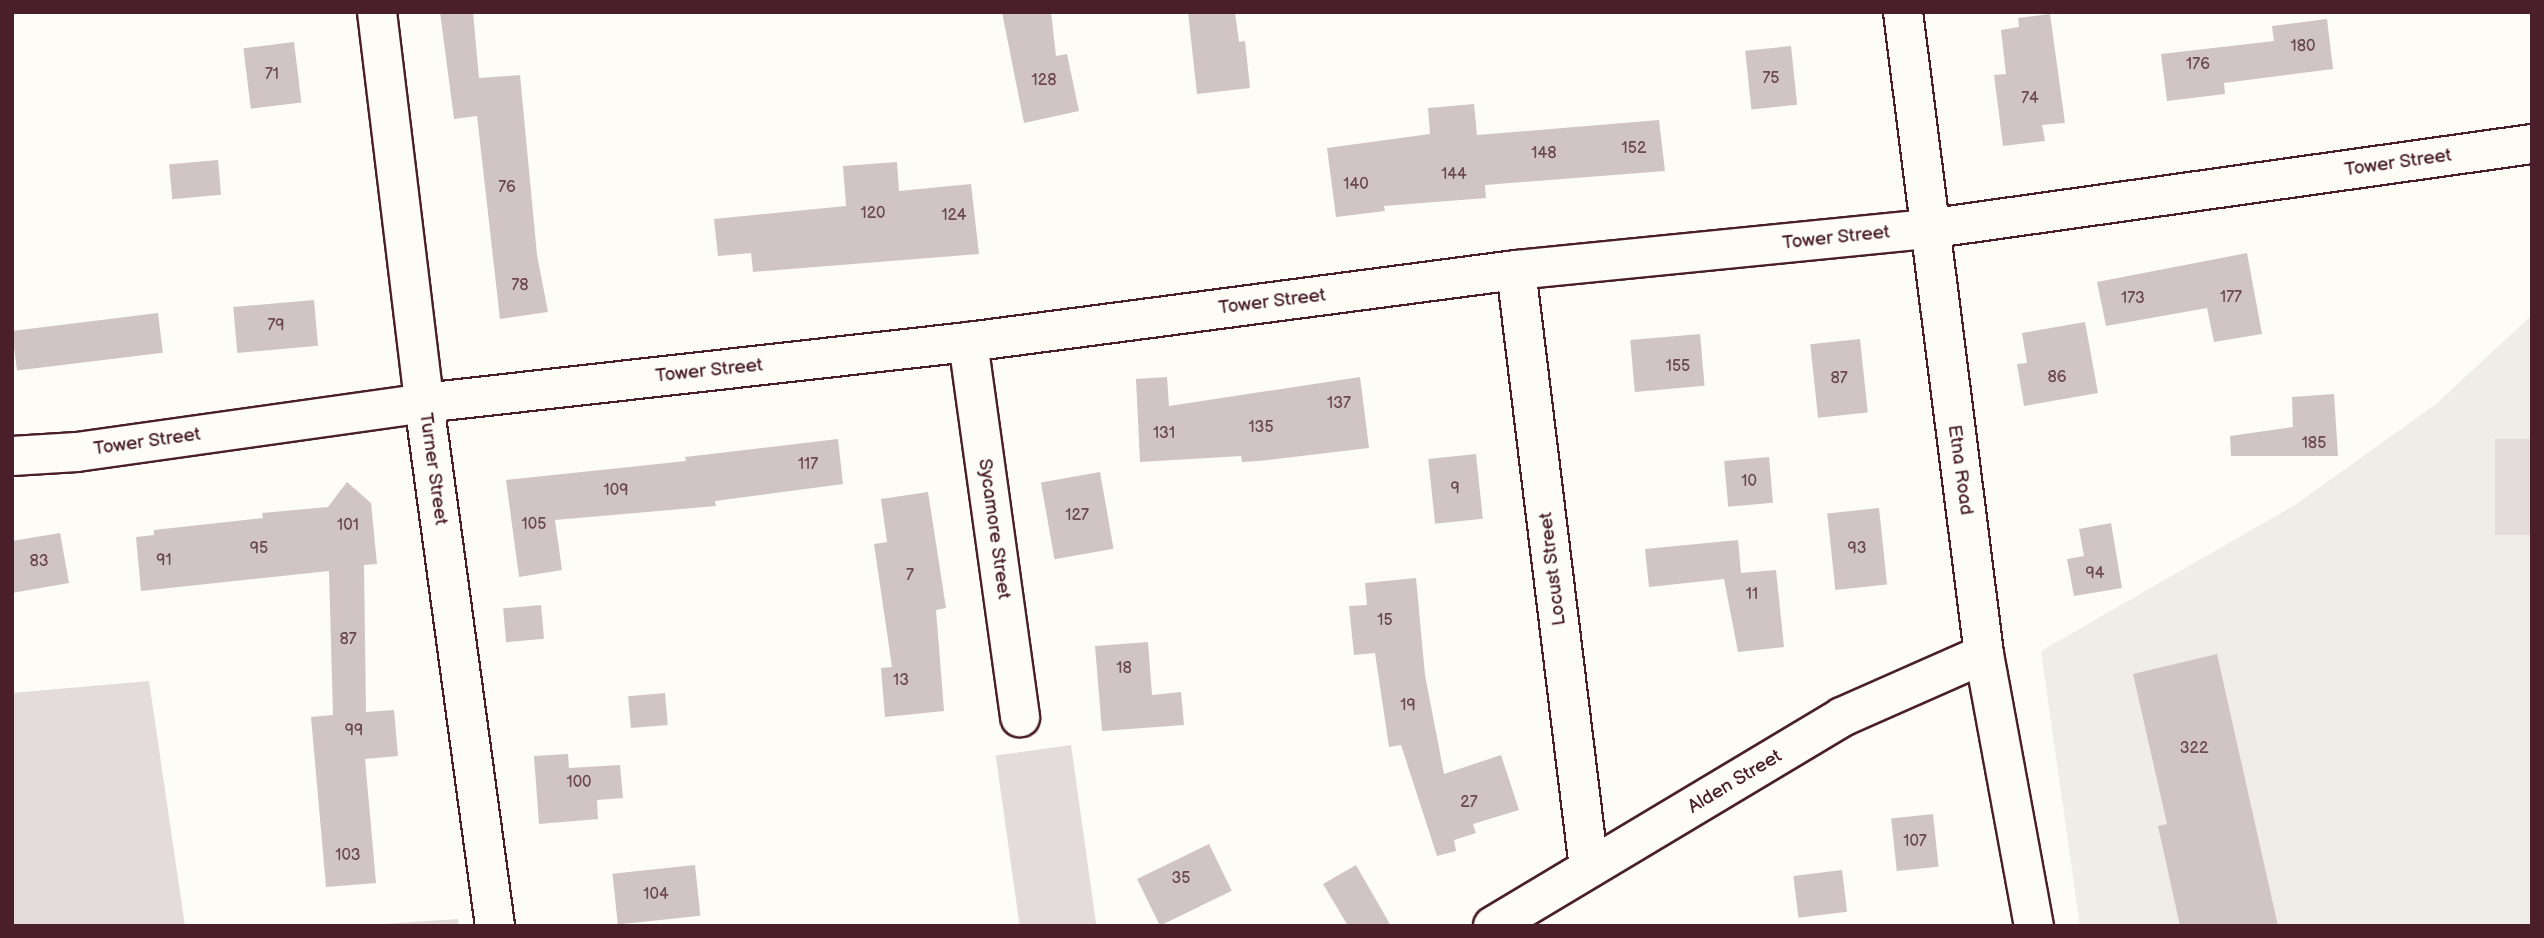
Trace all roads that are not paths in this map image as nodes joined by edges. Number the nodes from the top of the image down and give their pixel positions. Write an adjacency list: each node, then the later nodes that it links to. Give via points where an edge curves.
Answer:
1 (377, 12): 7 (street, Turner Street)
2 (1903, 12): 4 (street, Etna Road)
3 (2532, 144): 4 (street, Tower Street)
4 (1927, 229): 5 (street, Tower Street); 9 (street, Etna Road)
5 (1516, 270): 6 (street, Tower Street); 11 (street, Locust Street)
6 (968, 342): 7 (street, Tower Street); 10 (street, Sycamore Street)
7 (424, 403): 8 (street, Tower Street, via 77,452); 12 (street, Turner Street)
8 (12, 456)
9 (1984, 654): 11 (street, Alden Street, via 1842,717); 14 (street, Etna Road)
10 (1020, 717)
11 (1589, 868): 13 (street, Alden Street)
12 (495, 926)
13 (1493, 926)
14 (2034, 926)

